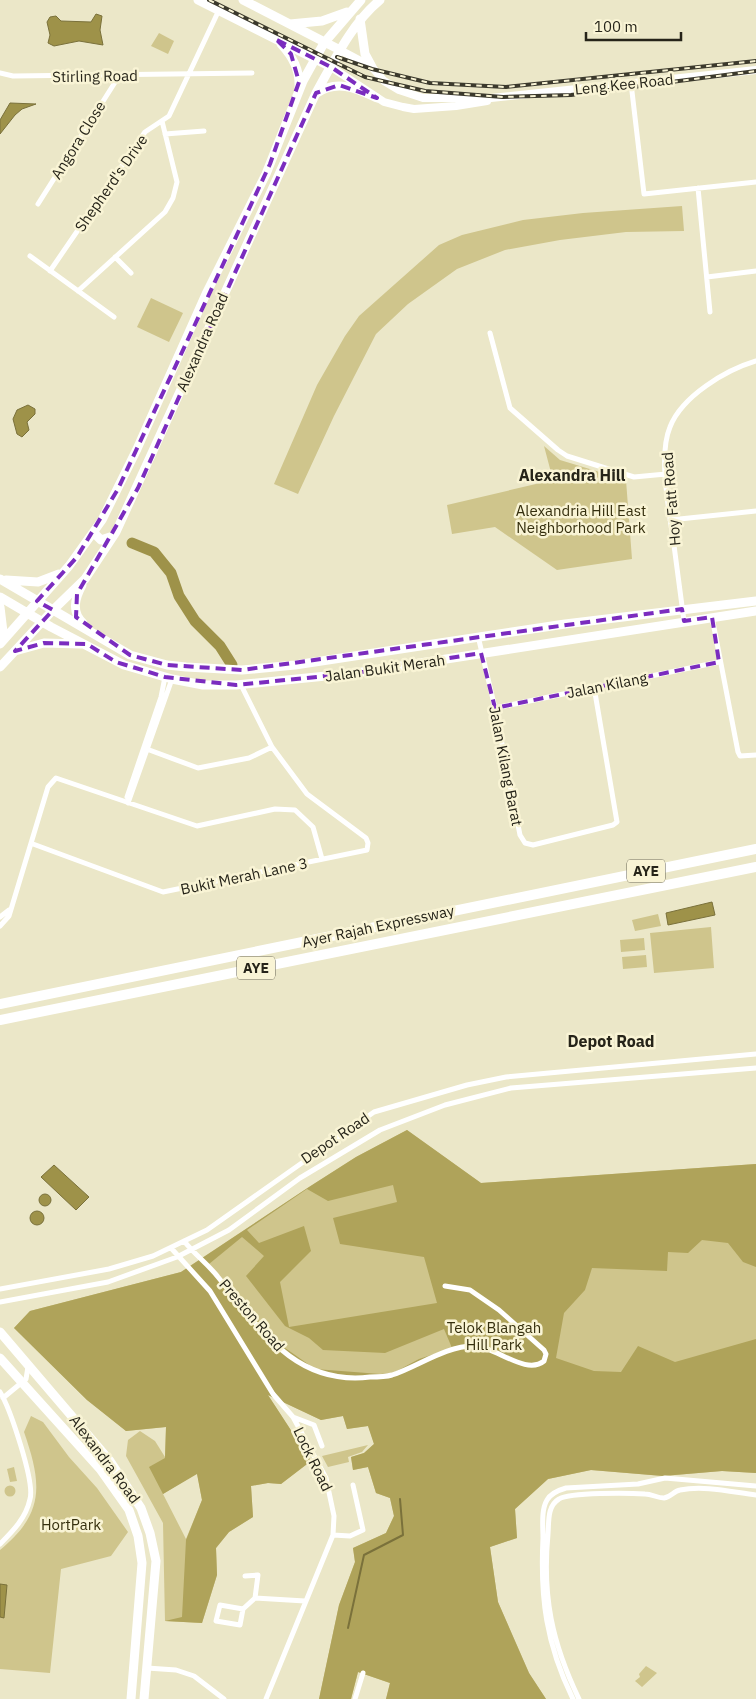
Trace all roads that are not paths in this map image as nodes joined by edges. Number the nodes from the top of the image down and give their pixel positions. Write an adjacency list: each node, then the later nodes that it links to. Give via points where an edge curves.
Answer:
1 (198, 0): 5 (main road)
2 (243, 0): 8 (main road)
3 (361, 0): 6 (main road, Alexandra Road)
4 (380, 0): 7 (main road, Alexandra Road)
5 (220, 10): 9 (main road); 18 (street)
6 (350, 11): 8 (main road, via 322,22); 10 (main road, Alexandra Road)
7 (360, 20): 11 (main road, Alexandra Road); 14 (main road, via 365,54)
8 (287, 24): 10 (main road)
9 (277, 40): 12 (main road); 21 (main road, via 291,54 297,68)
10 (324, 43): 11 (main road); 12 (main road, Alexandra Road)
11 (340, 50): 13 (main road, Alexandra Road); 14 (street, Leng Kee Road)
12 (315, 59): 13 (main road); 21 (main road, Alexandra Road)
13 (331, 67): 22 (main road, Alexandra Road); 23 (street, Leng Kee Road)
14 (372, 67): 24 (street, Leng Kee Road, via 384,81 413,96)
15 (756, 70): 20 (street, Leng Kee Road)
16 (252, 73): 18 (street, Stirling Road)
17 (0, 74): 19 (street, Stirling Road)
18 (191, 74): 19 (street, Stirling Road); 25 (street, Shepherd's Drive, via 173,109)
19 (119, 76): 32 (street, Angora Close)
20 (631, 83): 24 (street, Leng Kee Road); 31 (street, via 644,194)
21 (298, 91): 28 (main road, Alexandra Road)
22 (316, 93): 23 (main road, via 339,85 352,86); 29 (main road, Alexandra Road)
23 (377, 98): 24 (street, Leng Kee Road, via 414,109 483,102)
24 (491, 98)
25 (162, 121): 27 (street); 35 (street, Shepherd's Drive, via 145,132)
26 (204, 130): 27 (street)
27 (165, 134): 34 (street, via 177,182 173,198 165,212)
28 (266, 174): 29 (main road, via 275,169); 47 (main road, Alexandra Road, via 206,294 134,456)
29 (278, 178): 48 (main road, Alexandra Road, via 138,488)
30 (756, 182): 31 (street)
31 (698, 188): 38 (street)
32 (38, 204)
33 (30, 256): 35 (street)
34 (115, 257): 37 (street); 39 (street)
35 (50, 270): 39 (street)
36 (756, 270): 38 (street)
37 (131, 273)
38 (707, 277): 40 (street)
39 (78, 291): 41 (street)
40 (710, 312)
41 (114, 317)
42 (490, 333): 44 (street, via 510,408 558,450 567,456 634,477)
43 (756, 361): 44 (street, Hoy Fatt Road, via 726,372 682,409 667,438)
44 (666, 474): 46 (street, Hoy Fatt Road)
45 (756, 511): 46 (street)
46 (670, 520): 56 (street, Hoy Fatt Road)
47 (94, 533): 48 (main road, via 101,540); 49 (main road, Alexandra Road)
48 (113, 536): 51 (main road, Alexandra Road)
49 (69, 566): 50 (main road, via 54,577 38,582); 53 (main road, Alexandra Road)
50 (0, 579): 53 (main road, Jalan Bukit Merah)
51 (85, 579): 57 (main road, Alexandra Road); 64 (main road, via 77,594 75,612 76,618)
52 (0, 597): 59 (main road, Jalan Bukit Merah)
53 (37, 601): 57 (main road, Jalan Bukit Merah); 59 (main road, Alexandra Road)
54 (756, 601): 56 (main road, Jalan Bukit Merah)
55 (0, 607): 67 (main road, via 3,632)
56 (682, 609): 61 (street, Hoy Fatt Road); 63 (main road, Jalan Bukit Merah)
57 (53, 610): 62 (main road, Alexandra Road); 64 (main road, Jalan Bukit Merah)
58 (756, 611): 60 (main road, Jalan Bukit Merah)
59 (27, 613): 62 (main road, Jalan Bukit Merah); 67 (main road, Alexandra Road)
60 (712, 617): 61 (main road, Jalan Bukit Merah); 72 (street)
61 (684, 621): 66 (main road, Jalan Bukit Merah)
62 (43, 622): 68 (main road, Jalan Bukit Merah); 69 (main road, Alexandra Road)
63 (544, 627): 65 (main road, Jalan Bukit Merah); 66 (main road, via 560,630)
64 (94, 633): 71 (main road, Jalan Bukit Merah, via 130,655 167,665 242,670)
65 (478, 636): 70 (street, Jalan Kilang Barat); 71 (main road, Jalan Bukit Merah)
66 (565, 640): 70 (main road, Jalan Bukit Merah)
67 (0, 643)
68 (87, 644): 69 (main road, via 44,643); 74 (main road, Jalan Bukit Merah, via 116,662)
69 (15, 651): 73 (main road, Alexandra Road)
70 (481, 653): 75 (main road, Jalan Bukit Merah); 78 (street, Jalan Kilang Barat)
71 (316, 662): 75 (main road)
72 (720, 662): 77 (street, Jalan Kilang); 81 (street, via 739,754 743,757)
73 (0, 667)
74 (168, 678): 76 (main road, Jalan Bukit Merah, via 202,684); 80 (street)
75 (318, 678): 76 (main road, Jalan Bukit Merah)
76 (242, 685): 79 (street)
77 (594, 688): 78 (street, Jalan Kilang); 78 (street, Jalan Kilang Barat, via 617,822 533,844 525,843 520,835)
78 (495, 708)
79 (272, 747): 80 (street, via 250,758 198,768); 85 (street, via 307,794 368,840 367,850)
80 (146, 749): 82 (street)
81 (756, 755)
82 (127, 802): 83 (street, Bukit Merah Lane 3, via 56,778 48,787); 85 (street, Bukit Merah Lane 3, via 196,826 275,809 295,810 314,827)
83 (33, 844): 85 (street, Bukit Merah Lane 3, via 163,892); 87 (street)
84 (756, 850): 90 (highway, Ayer Rajah Expressway / AYE)
85 (322, 860)
86 (756, 867): 91 (highway, Ayer Rajah Expressway / AYE)
87 (9, 910): 88 (street); 89 (street, via 9,916)
88 (0, 917)
89 (0, 926)
90 (0, 1004)
91 (0, 1020)
92 (756, 1054): 94 (street, Depot Road, via 506,1077 374,1112 207,1230)
93 (756, 1068): 96 (street, Depot Road, via 511,1088 445,1105 372,1135 300,1178 229,1230)
94 (184, 1241): 95 (street, Depot Road); 96 (street, Preston Road)
95 (170, 1248): 97 (street, Lock Road); 99 (street, Depot Road, via 109,1269)
96 (192, 1250): 97 (street, Depot Road); 98 (street, Preston Road, via 283,1352 304,1367 328,1377 358,1379 391,1375 434,1356 475,1346 487,1347 533,1366 544,1361 544,1350 499,1310 470,1290)
97 (177, 1257): 100 (street, Depot Road, via 108,1282); 108 (street, Lock Road, via 210,1291 273,1394)
98 (445, 1286)
99 (0, 1289)
100 (0, 1302)
101 (0, 1332): 103 (main road, Alexandra Road)
102 (0, 1358): 104 (main road, Alexandra Road)
103 (28, 1363): 104 (street, via 28,1375); 105 (main road, Alexandra Road)
104 (21, 1383): 106 (street); 107 (main road, Alexandra Road)
105 (51, 1390): 107 (main road, via 38,1393); 122 (main road, Alexandra Road, via 110,1461 141,1508 150,1533 156,1561)
106 (2, 1395): 116 (street, via 28,1469 31,1498 20,1523)
107 (38, 1403): 125 (main road, Alexandra Road, via 100,1469 129,1510 138,1536 142,1563)
108 (293, 1416): 109 (street, via 314,1425); 115 (street, Lock Road, via 326,1478 334,1516)
109 (322, 1446)
110 (652, 1480): 112 (street, via 665,1478); 113 (street); 117 (street, via 638,1484 566,1488 548,1498 544,1508)
111 (353, 1484): 115 (street, via 363,1530 350,1536)
112 (756, 1486)
113 (650, 1494): 114 (street, via 662,1498 681,1490 701,1489); 117 (street, via 621,1493 559,1499 550,1510)
114 (756, 1495)
115 (332, 1535): 120 (street, Lock Road)
116 (0, 1544)
117 (544, 1571): 131 (street, via 544,1612 550,1644); 132 (street, via 552,1627 561,1659)
118 (245, 1576): 119 (street, via 258,1575)
119 (256, 1598): 120 (street); 121 (street)
120 (306, 1601): 129 (street, Lock Road)
121 (243, 1609): 121 (street, via 240,1625 216,1621 220,1605)
122 (147, 1668): 124 (main road, Alexandra Road); 128 (street, via 176,1670 194,1676)
123 (363, 1673): 130 (street)
124 (144, 1686): 126 (main road); 127 (main road, Alexandra Road)
125 (131, 1699)
126 (138, 1699)
127 (144, 1699)
128 (224, 1699)
129 (266, 1699)
130 (356, 1699)
131 (572, 1699)
132 (579, 1699)

